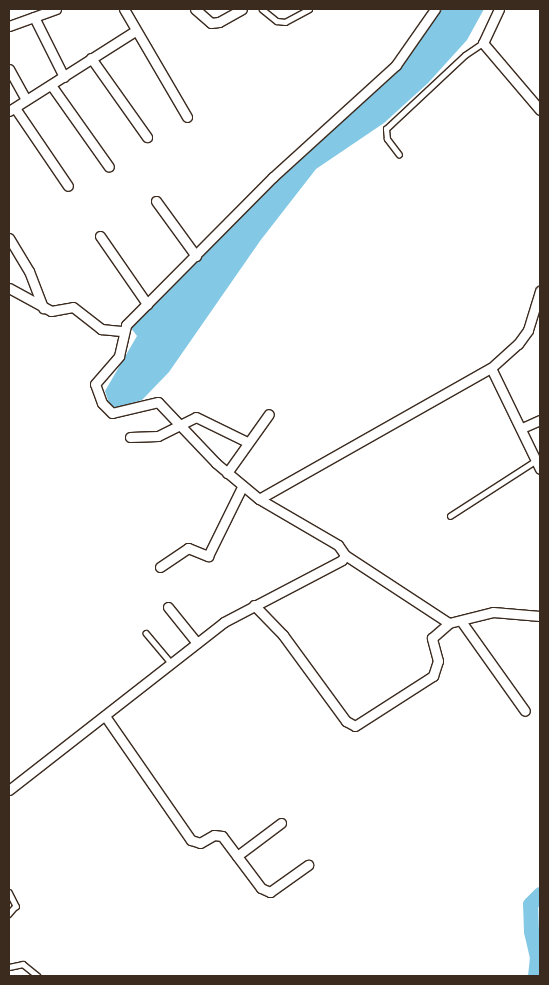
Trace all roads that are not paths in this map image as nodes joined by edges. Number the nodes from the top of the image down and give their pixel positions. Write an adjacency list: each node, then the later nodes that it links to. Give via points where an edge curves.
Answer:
1 (56, 9): 9 (street)
2 (124, 9): 11 (street)
3 (195, 9): 4 (street, via 211,23)
4 (242, 9)
5 (262, 9): 6 (lane, via 284,22)
6 (309, 9)
7 (435, 9): 28 (street, via 396,65 273,177)
8 (499, 9): 12 (street)
9 (34, 17): 10 (street); 15 (street)
10 (9, 26)
11 (135, 31): 13 (street); 20 (street)
12 (483, 43): 19 (street); 22 (lane, via 464,54 386,129 387,139)
13 (91, 58): 15 (street); 21 (street)
14 (9, 69): 17 (street)
15 (64, 77): 16 (street)
16 (51, 84): 17 (street); 23 (street)
17 (26, 100): 18 (street)
18 (12, 109): 24 (street)
19 (540, 110)
20 (187, 118)
21 (148, 137)
22 (399, 155)
23 (109, 167)
24 (68, 186)
25 (156, 201): 28 (street)
26 (100, 236): 31 (street)
27 (9, 238): 33 (street, via 29,271)
28 (196, 256): 31 (street)
29 (9, 288): 33 (street)
30 (540, 291): 32 (street)
31 (147, 304): 34 (street)
32 (539, 306): 35 (street, via 518,344)
33 (43, 308): 34 (street, via 51,311 73,306 101,329)
34 (121, 331): 38 (street, via 119,356 95,384 102,403 112,413 158,402)
35 (491, 368): 39 (street); 46 (street)
36 (269, 414): 41 (street)
37 (540, 420): 39 (street)
38 (181, 424): 40 (street, via 158,436); 41 (street, via 190,418 203,418); 44 (street)
39 (522, 428): 42 (street)
40 (130, 437)
41 (246, 442): 44 (street)
42 (535, 461): 43 (street); 47 (lane)
43 (540, 469)
44 (227, 474): 45 (street)
45 (242, 487): 46 (street); 49 (street, via 208,556 188,548)
46 (259, 499): 48 (street, via 338,545)
47 (450, 516)
48 (345, 555): 50 (street, via 336,565); 54 (street)
49 (160, 567)
50 (254, 604): 54 (street, via 283,635 346,722 354,726 433,676 438,661 432,638); 56 (street)
51 (168, 607): 56 (street)
52 (540, 616): 53 (street, via 493,612)
53 (461, 621): 54 (street); 58 (street)
54 (449, 623)
55 (146, 633): 57 (lane)
56 (198, 643): 57 (street)
57 (171, 663): 59 (street)
58 (525, 711)
59 (105, 716): 60 (street); 62 (street, via 191,840 200,844 218,835)
60 (9, 790)
61 (281, 823): 62 (street)
62 (237, 856): 63 (street, via 261,888 270,892)
63 (308, 865)
64 (9, 892): 65 (lane, via 16,906)
65 (9, 914)
66 (9, 967): 67 (lane, via 23,964)
67 (38, 976)

